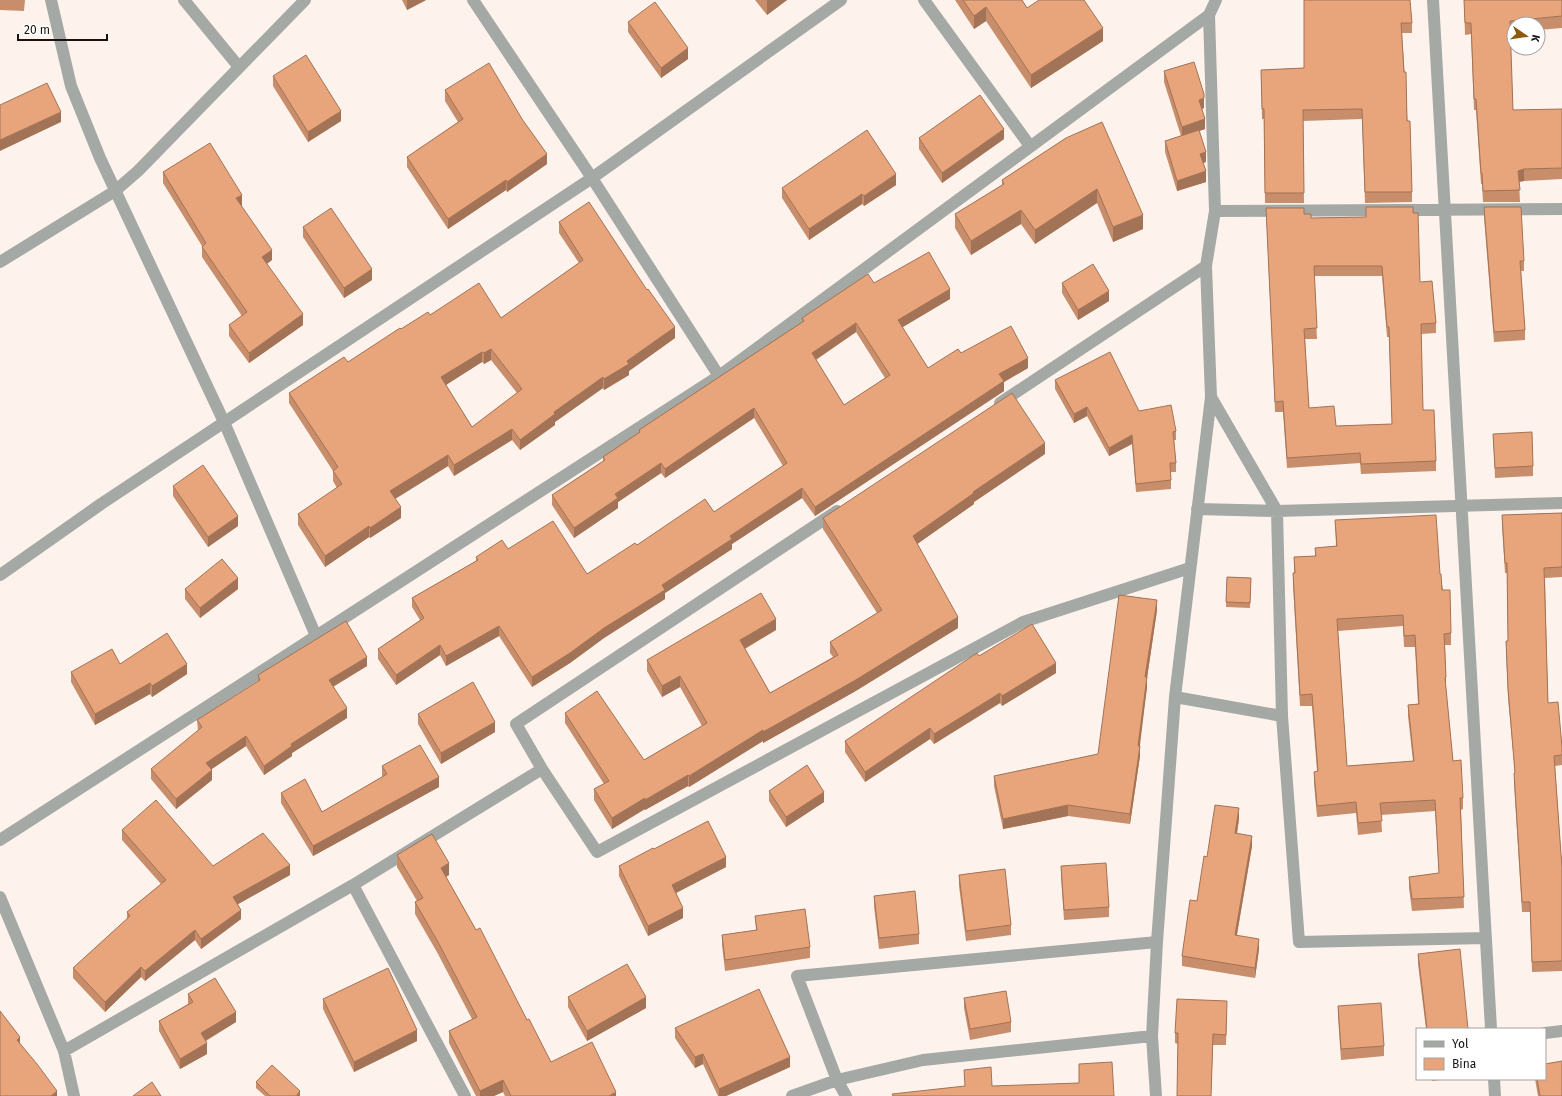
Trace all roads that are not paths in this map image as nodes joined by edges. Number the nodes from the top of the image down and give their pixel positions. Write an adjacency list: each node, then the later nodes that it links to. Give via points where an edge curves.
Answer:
1 (51, 0): 13 (street, via 71,86)
2 (184, 0): 10 (street)
3 (305, 0): 10 (street)
4 (473, 0): 12 (street)
5 (841, 0): 12 (street)
6 (924, 0): 11 (street)
7 (1216, 0): 9 (street)
8 (1433, 0): 15 (street)
9 (1209, 15): 11 (street); 16 (street)
10 (239, 67): 13 (street, via 138,171)
11 (1030, 146): 19 (street)
12 (592, 178): 19 (street); 22 (street)
13 (115, 190): 17 (street); 22 (street)
14 (1562, 209): 15 (street)
15 (1445, 210): 16 (street); 25 (street)
16 (1214, 211): 18 (street)
17 (0, 262)
18 (1206, 266): 20 (street); 21 (street)
19 (719, 376): 30 (street)
20 (1211, 397): 26 (street); 27 (street)
21 (987, 412)
22 (224, 422): 29 (street, via 101,504); 30 (street)
23 (1562, 503): 25 (street)
24 (848, 504): 33 (street, via 516,724)
25 (1462, 507): 27 (street); 37 (street)
26 (1197, 509): 27 (street); 28 (street)
27 (1277, 511): 32 (street)
28 (1190, 568): 31 (street); 33 (street, via 1023,622 597,852)
29 (0, 576)
30 (316, 636): 34 (street)
31 (1175, 697): 32 (street); 38 (street)
32 (1282, 716): 37 (street, via 1299,942)
33 (542, 769): 35 (street)
34 (0, 840)
35 (353, 885): 43 (street); 47 (street)
36 (0, 897): 43 (street)
37 (1486, 938): 39 (street)
38 (1157, 942): 42 (street); 44 (street, via 798,976)
39 (1491, 1028)
40 (1562, 1031): 41 (street)
41 (1546, 1033)
42 (1152, 1036): 44 (street, via 923,1060); 50 (street)
43 (64, 1051): 46 (street)
44 (837, 1080): 48 (street); 49 (street)
45 (1494, 1080): 51 (street)
46 (74, 1096)
47 (465, 1096)
48 (792, 1096)
49 (846, 1096)
50 (1156, 1096)
51 (1495, 1096)

